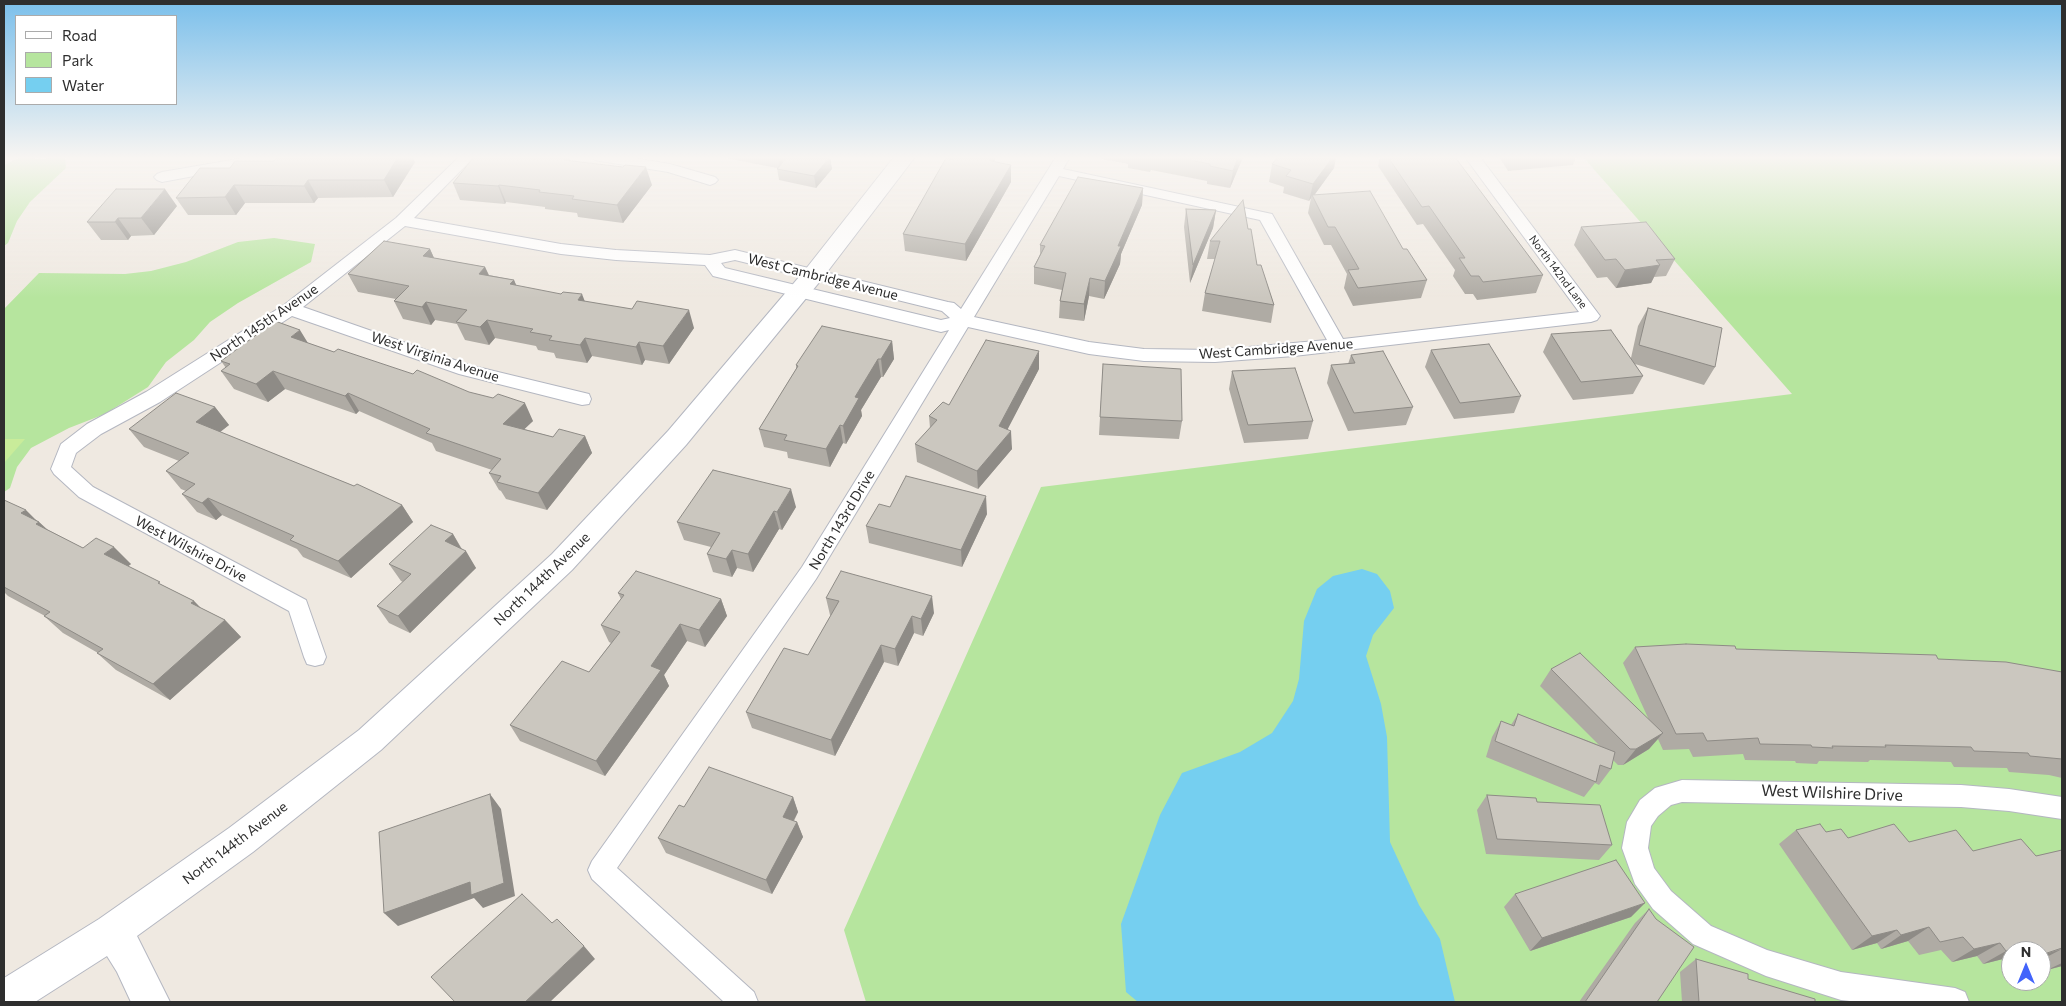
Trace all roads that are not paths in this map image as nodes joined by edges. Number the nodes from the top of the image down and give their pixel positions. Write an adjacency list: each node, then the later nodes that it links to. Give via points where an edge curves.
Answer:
1 (419, 204): 6 (street, North 145th Avenue)
2 (868, 204): 7 (main road, North 144th Avenue)
3 (1034, 204): 12 (street, North 143rd Drive)
4 (1215, 204): 13 (street, via 1266,217)
5 (1507, 204): 11 (street, North 142nd Lane)
6 (402, 220): 7 (street, West Cambridge Avenue, via 561,249 710,260 719,272); 9 (street, North 145th Avenue)
7 (806, 283): 8 (street, West Cambridge Avenue); 10 (street, West Cambridge Avenue); 18 (main road, North 144th Avenue, via 677,438 562,562 370,740 241,840)
8 (907, 298): 10 (street, West Cambridge Avenue); 12 (street, West Cambridge Avenue, via 948,307)
9 (290, 309): 14 (street, West Virginia Avenue, via 466,370); 15 (street, North 145th Avenue, via 153,397 94,428)
10 (895, 315): 12 (street, West Cambridge Avenue, via 941,326)
11 (1591, 316): 13 (street, West Cambridge Avenue)
12 (963, 320): 13 (street, West Cambridge Avenue, via 1089,348 1144,355 1215,356); 21 (street, North 143rd Drive, via 810,573 601,870)
13 (1338, 345)
14 (582, 399)
15 (68, 449): 16 (street, West Wilshire Drive, via 60,469 86,492 298,606)
16 (315, 657)
17 (2062, 808): 22 (street, West Wilshire Drive, via 1961,796 1682,790 1664,796 1639,822 1635,848 1644,874 1662,900 1702,935 1766,963 1841,986)
18 (112, 932): 19 (main road, North 144th Avenue); 20 (main road, via 130,959)
19 (4, 1000)
20 (151, 1002)
21 (744, 1002)
22 (1955, 1002)

